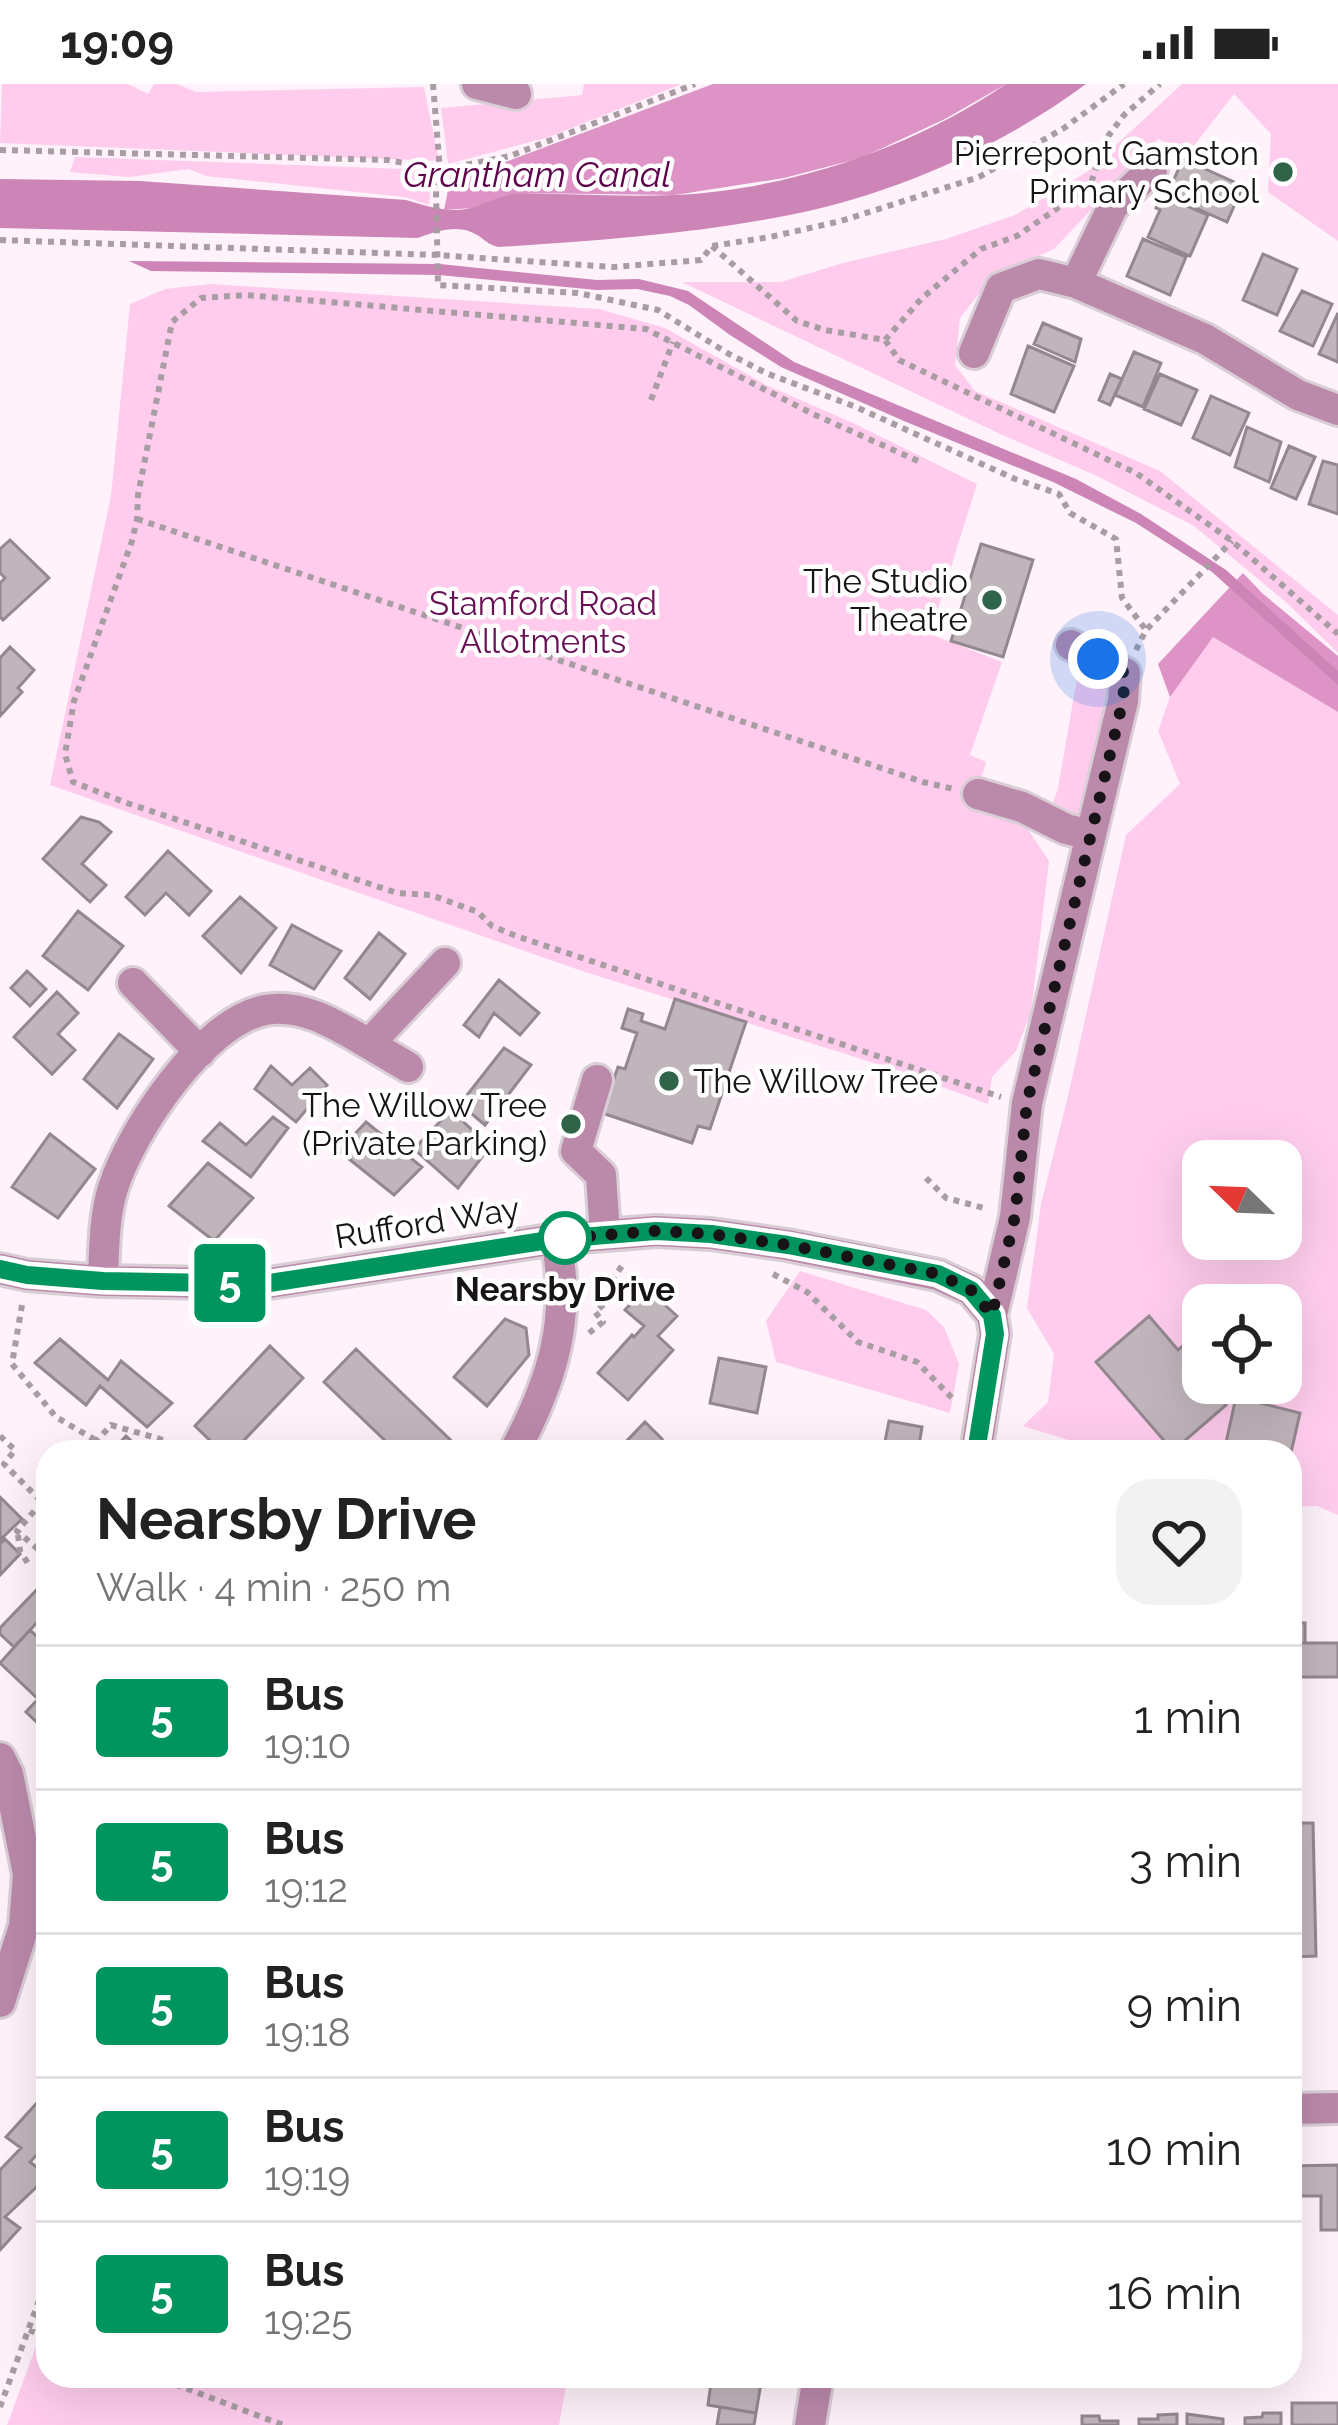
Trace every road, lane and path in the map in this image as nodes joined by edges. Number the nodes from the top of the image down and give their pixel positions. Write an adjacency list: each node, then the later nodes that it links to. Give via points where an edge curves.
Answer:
1 (433, 84): 8 (path)
2 (476, 84): 6 (street)
3 (695, 84): 8 (path, via 510,156)
4 (1124, 84): 11 (path, via 980,177 842,221)
5 (1160, 84): 14 (path, via 1106,139 1090,186 1017,236 981,249)
6 (516, 94)
7 (0, 150): 8 (path, via 388,160)
8 (440, 170): 12 (path)
9 (1152, 170): 13 (street, via 1113,206)
10 (0, 240): 12 (path)
11 (712, 246): 12 (path, via 701,260 613,267); 14 (path, via 797,321)
12 (438, 258): 22 (path, via 438,285 578,293 658,310 766,373 1059,494 1070,513 1116,539 1121,598)
13 (1076, 283): 16 (street, via 1039,274 1001,288); 18 (street)
14 (885, 340): 21 (path, via 899,360 1136,473)
15 (673, 342): 17 (path); 19 (path); 20 (path, via 646,329 594,323 201,298 172,322)
16 (974, 353)
17 (651, 400)
18 (1338, 410)
19 (918, 461)
20 (137, 519): 26 (path, via 922,782); 34 (path, via 74,701 65,754 73,782 397,893 430,895 518,937)
21 (1232, 541): 22 (path); 23 (path)
22 (1146, 630): 25 (path)
23 (1338, 634)
24 (1070, 645): 25 (street)
25 (1125, 673): 27 (street)
26 (979, 794): 27 (street)
27 (1091, 836): 36 (street, via 1027,1103)
28 (445, 963): 30 (street)
29 (134, 982): 31 (street)
30 (369, 1044): 31 (street, via 301,1011 267,1010 237,1020); 32 (street)
31 (200, 1052): 42 (street, via 139,1128 112,1191)
32 (408, 1067)
33 (597, 1080): 37 (street, via 576,1150 601,1175)
34 (991, 1094)
35 (926, 1178): 36 (path, via 946,1198)
36 (1015, 1216): 43 (street)
37 (605, 1234): 38 (street, Rufford Way); 43 (street, Rufford Way, via 711,1234 938,1274 971,1290)
38 (556, 1239): 42 (street, Rufford Way, via 263,1284); 44 (street)
39 (626, 1260): 44 (path, via 609,1283 614,1295 595,1312 603,1322)
40 (763, 1262): 46 (path, via 858,1342 917,1362)
41 (14, 1272): 42 (street, Rufford Way); 47 (path, via 12,1364 56,1417)
42 (103, 1281)
43 (992, 1315): 46 (street)
44 (556, 1358): 50 (street)
45 (0, 1436): 51 (path, via 15,1450 4,1464)
46 (978, 1437)
47 (95, 1440)
48 (98, 1440): 49 (path, via 111,1425)
49 (163, 1440)
50 (520, 1440)
51 (36, 1491)
52 (36, 1509): 53 (path)
53 (17, 1531): 54 (path); 55 (path)
54 (36, 1548)
55 (29, 1565)
56 (0, 1758): 57 (street, via 28,1874 24,1926)
57 (2, 1991)
58 (1302, 2108): 59 (street)
59 (1338, 2108)
60 (36, 2308): 61 (path)
61 (28, 2330): 62 (path); 65 (path)
62 (36, 2333)
63 (185, 2388): 66 (path)
64 (816, 2388): 67 (street)
65 (0, 2407)
66 (283, 2425)
67 (810, 2425)

